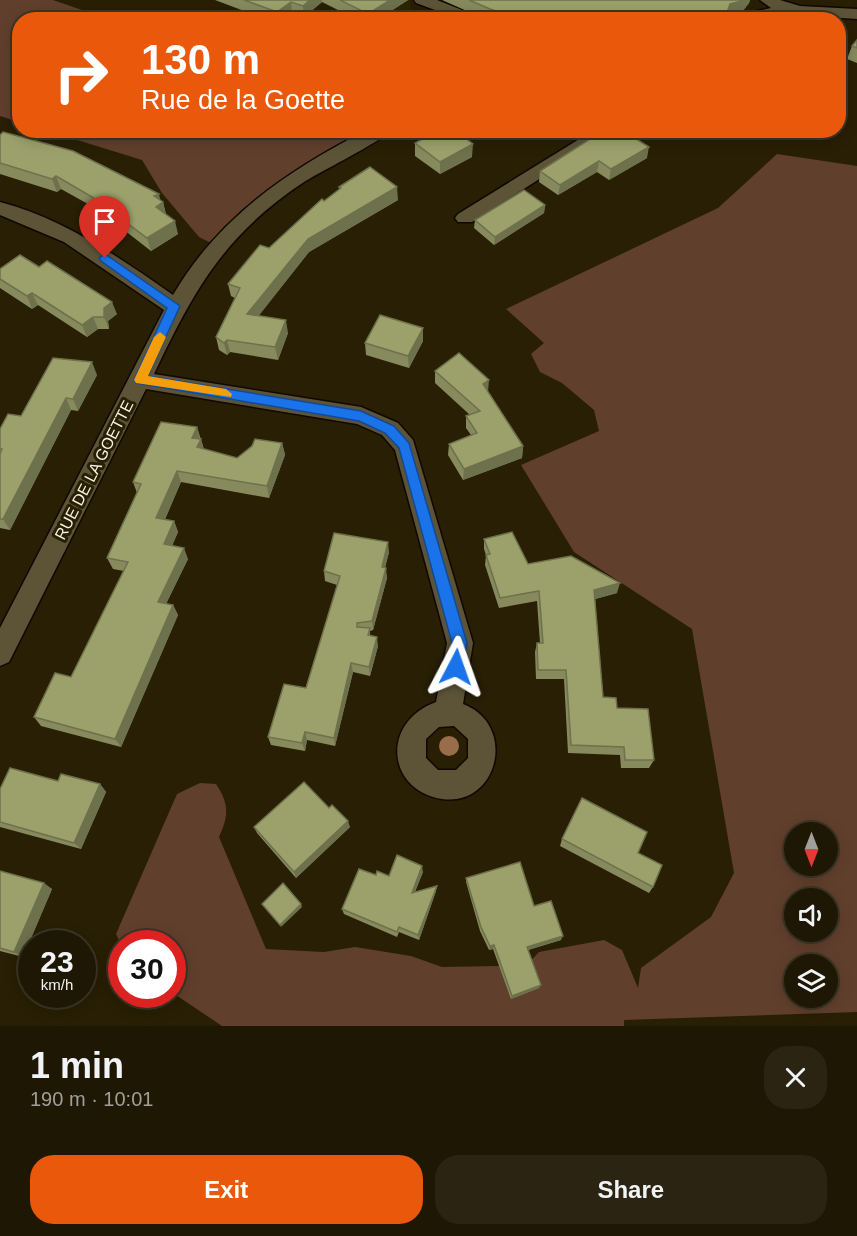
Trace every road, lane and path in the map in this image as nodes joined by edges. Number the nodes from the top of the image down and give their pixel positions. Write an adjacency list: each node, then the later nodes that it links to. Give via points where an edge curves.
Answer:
1 (422, 0): 3 (street)
2 (775, 7): 4 (street)
3 (456, 12)
4 (857, 12)
5 (367, 138): 9 (street, RUE DE LA GOETTE, via 319,164 251,214 217,246)
6 (594, 138): 8 (street)
7 (0, 208): 9 (street, via 66,233)
8 (465, 218)
9 (174, 306): 10 (street, RUE DE LA GOETTE)
10 (140, 380): 11 (street, RUE DE LA GOETTE); 12 (street, via 361,416 390,429 405,446 460,643)
11 (0, 654)
12 (448, 713)

